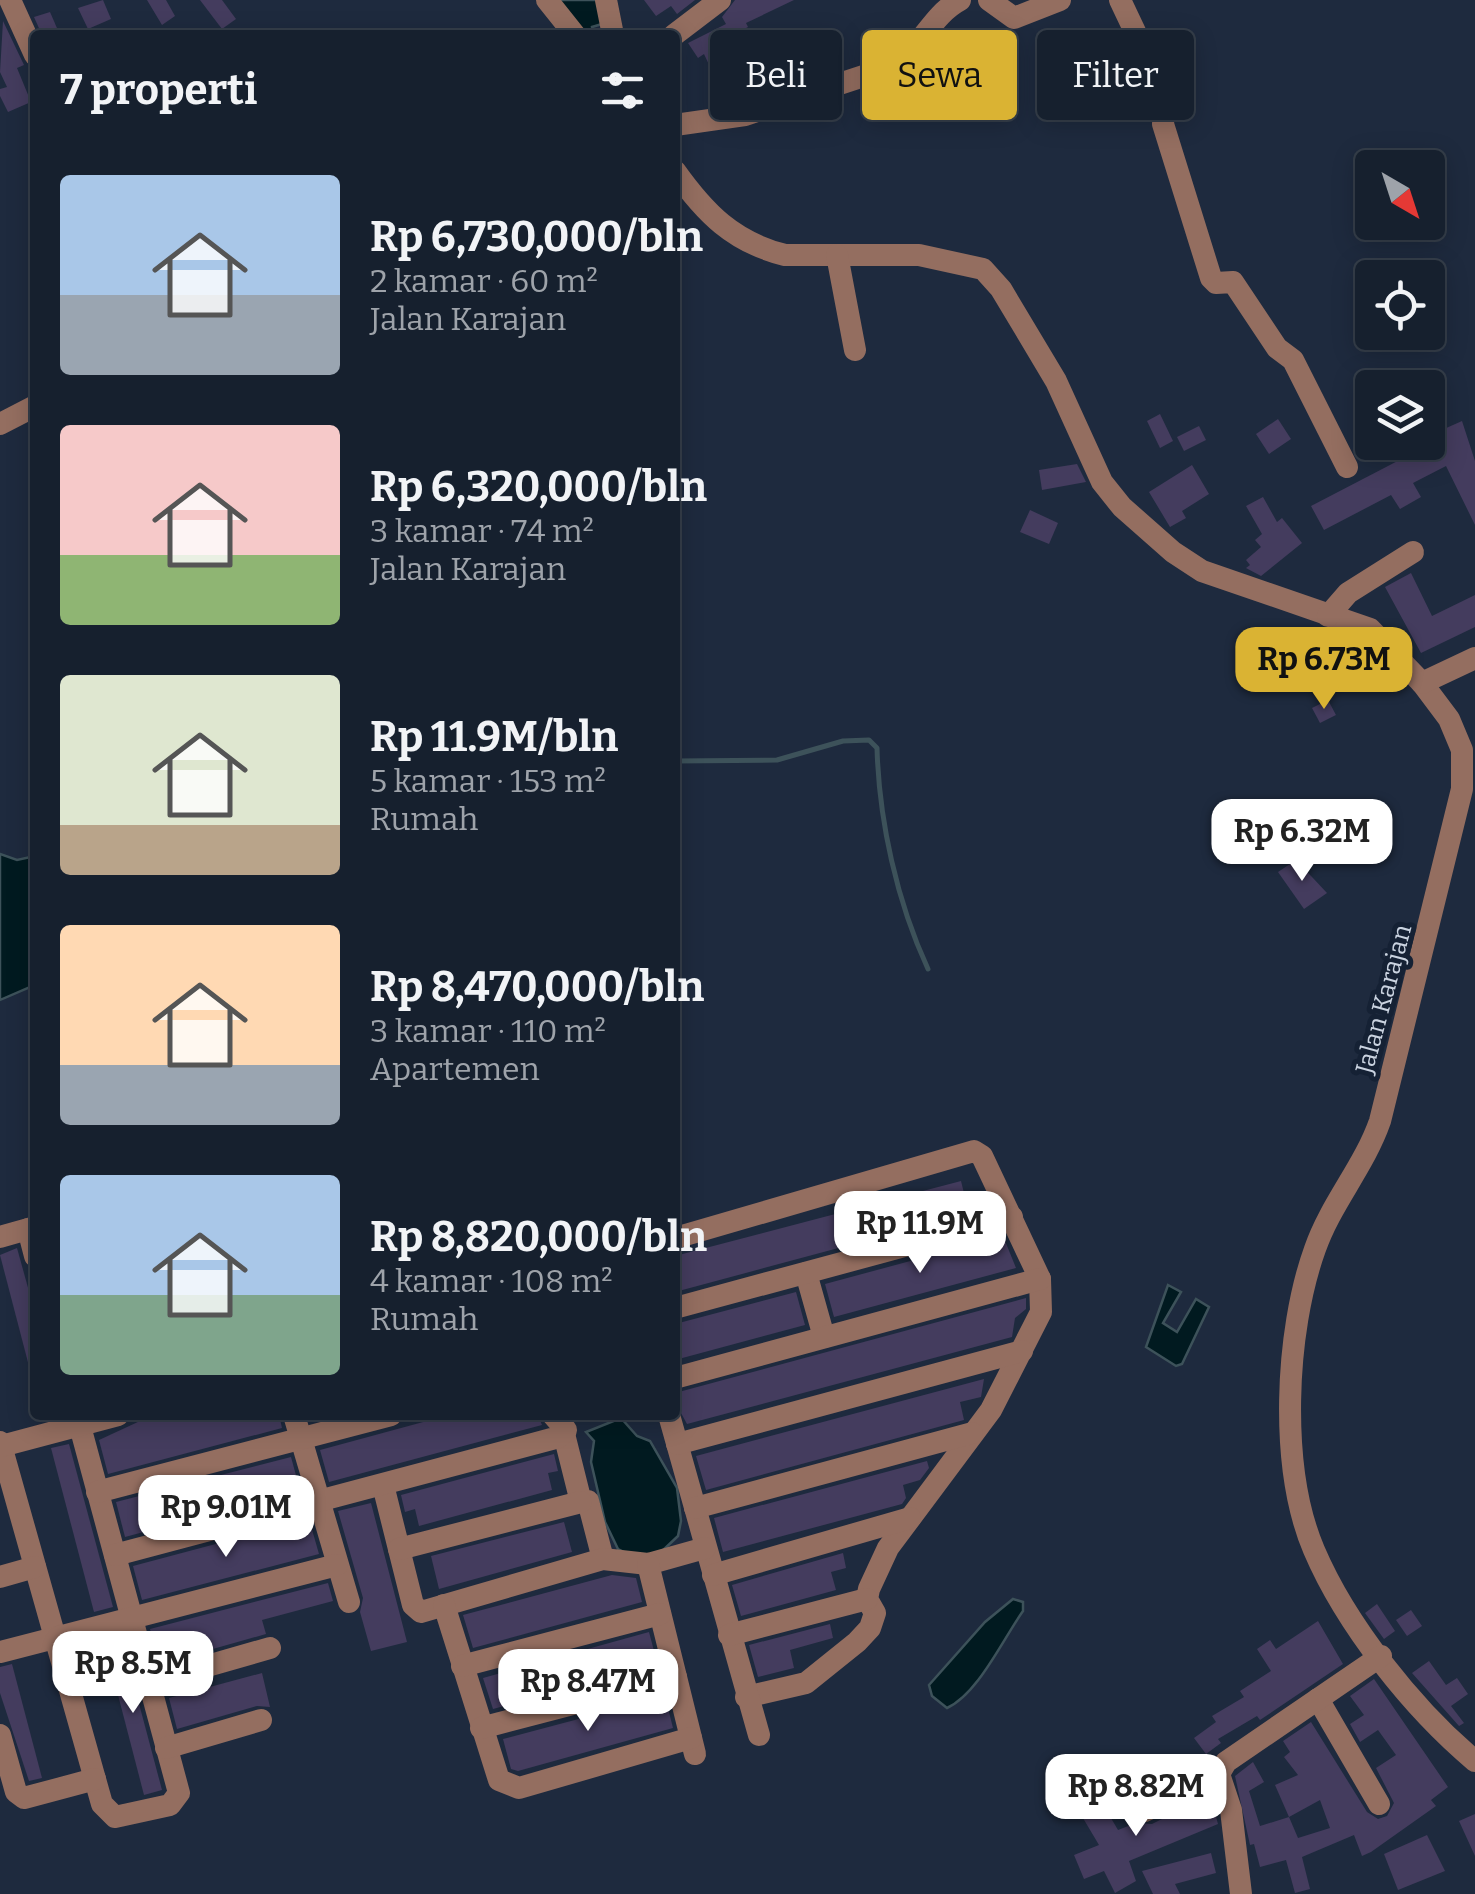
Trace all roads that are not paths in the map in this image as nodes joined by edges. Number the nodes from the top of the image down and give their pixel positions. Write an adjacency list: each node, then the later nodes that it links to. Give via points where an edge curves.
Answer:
1 (10, 0): 12 (street)
2 (547, 0): 9 (street)
3 (606, 0): 10 (street)
4 (720, 0): 11 (street)
5 (960, 0): 13 (street, via 891,66 745,115)
6 (989, 0): 7 (street, via 1014,18)
7 (1060, 0)
8 (1120, 0): 19 (street, via 1165,95 1162,124 1211,278 1233,282 1277,348 1293,360)
9 (570, 30)
10 (612, 30)
11 (680, 30)
12 (30, 44)
13 (680, 124)
14 (680, 177): 15 (street, Jalan Karajan, via 734,236 784,255)
15 (837, 255): 16 (street); 21 (street, Jalan Karajan, via 919,254 983,269 1039,352 1102,482 1122,506 1202,571)
16 (855, 350)
17 (30, 409): 18 (street)
18 (0, 424)
19 (1346, 468)
20 (1413, 552): 21 (street, via 1348,593)
21 (1328, 616): 23 (street, Jalan Karajan, via 1370,629)
22 (1475, 658): 23 (street)
23 (1422, 683): 67 (street, Jalan Karajan, via 1458,739 1462,789 1380,1120 1314,1252 1292,1370 1301,1509 1314,1550)
24 (1012, 1217): 27 (street, via 974,1151); 28 (street); 29 (street)
25 (30, 1228): 26 (street)
26 (0, 1237)
27 (680, 1237)
28 (806, 1274): 30 (street); 31 (street)
29 (1040, 1279): 31 (street); 32 (street, via 1041,1312)
30 (680, 1307)
31 (824, 1337): 33 (street)
32 (1022, 1351): 39 (street); 42 (street)
33 (680, 1377)
34 (78, 1420): 41 (street); 44 (street)
35 (295, 1420): 40 (street)
36 (372, 1420): 40 (street)
37 (670, 1420): 42 (street)
38 (559, 1424): 43 (street); 46 (street)
39 (972, 1433): 47 (street); 48 (street)
40 (301, 1439): 44 (street); 45 (street)
41 (1, 1444): 55 (street)
42 (677, 1444): 47 (street)
43 (383, 1485): 45 (street); 50 (street)
44 (97, 1492): 51 (street)
45 (320, 1502): 51 (street); 54 (street)
46 (580, 1502): 50 (street); 52 (street, via 588,1500)
47 (694, 1508): 49 (street)
48 (910, 1518): 56 (street); 58 (street, via 888,1548)
49 (706, 1548): 53 (street); 56 (street)
50 (399, 1550): 60 (street, via 413,1605 421,1612)
51 (115, 1555): 62 (street)
52 (603, 1559): 53 (street); 60 (street)
53 (648, 1564): 61 (street)
54 (337, 1565): 59 (street); 62 (street)
55 (36, 1567): 57 (street); 64 (street)
56 (713, 1575): 63 (street)
57 (0, 1578)
58 (867, 1599): 63 (street); 71 (street, via 875,1619 857,1642 806,1683)
59 (349, 1602)
60 (444, 1606): 68 (street)
61 (660, 1614): 68 (street); 69 (street)
62 (130, 1619): 64 (street); 70 (street)
63 (729, 1635): 71 (street)
64 (56, 1639): 66 (street); 80 (street)
65 (270, 1648): 70 (street)
66 (0, 1652)
67 (1380, 1656): 72 (street); 78 (street, Jalan Karajan, via 1436,1728)
68 (462, 1666): 74 (street)
69 (676, 1678): 74 (street); 74 (street, via 694,1746 519,1788 494,1773)
70 (148, 1683): 77 (street)
71 (746, 1698): 75 (street)
72 (1318, 1700): 79 (street, via 1244,1748); 82 (street)
73 (261, 1720): 77 (street)
74 (481, 1728)
75 (759, 1735)
76 (0, 1736): 81 (street)
77 (166, 1748): 80 (street, via 178,1793 170,1805 115,1817 102,1804)
78 (1475, 1760)
79 (1219, 1774): 83 (street); 84 (street, via 1231,1810)
80 (94, 1779): 81 (street, via 30,1798)
81 (6, 1785)
82 (1379, 1804)
83 (1145, 1811)
84 (1241, 1894)

